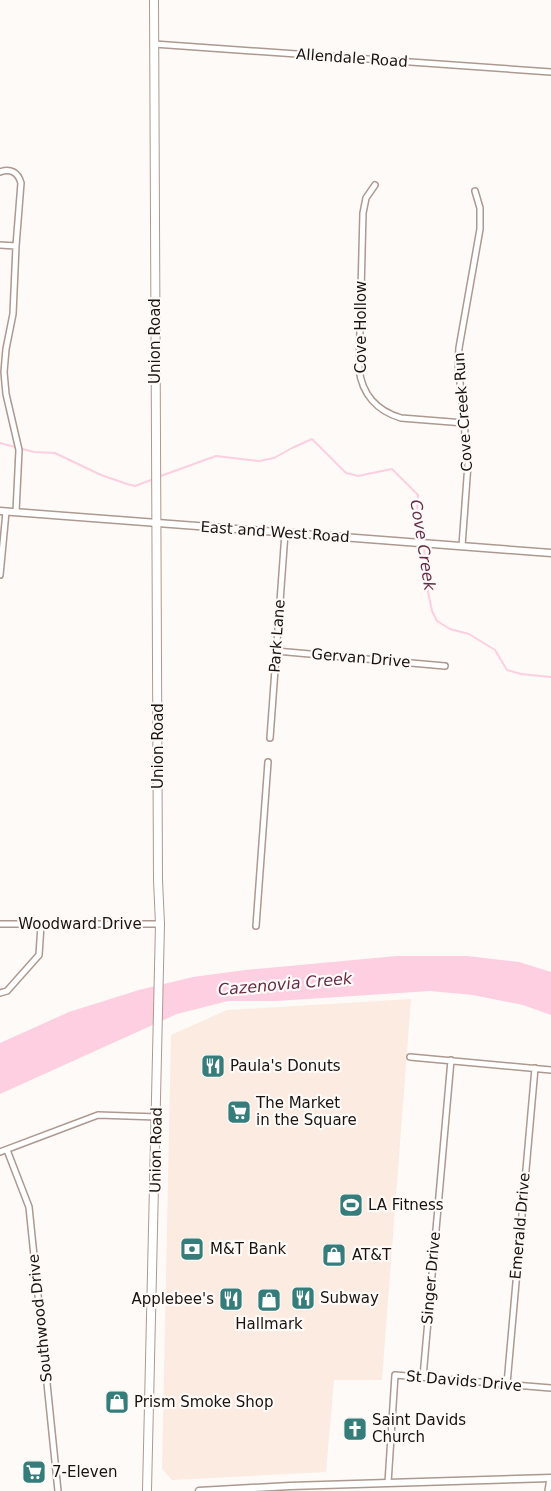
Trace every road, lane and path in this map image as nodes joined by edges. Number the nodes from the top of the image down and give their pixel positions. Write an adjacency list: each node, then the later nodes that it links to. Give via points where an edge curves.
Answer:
1 (154, 0): 2 (main road, Union Road)
2 (154, 44): 3 (street, Allendale Road); 12 (main road, Union Road)
3 (551, 72)
4 (0, 172): 8 (street, via 14,172 21,183)
5 (375, 185): 9 (street, Cove Hollow, via 366,198 363,213 359,369 362,384 376,406 393,416)
6 (475, 191): 9 (street, Cove Creek Run, via 480,208 480,229 458,362)
7 (0, 245): 8 (street)
8 (16, 246): 11 (street, via 13,314 4,372 19,450)
9 (464, 423): 14 (street, Cove Creek Run, via 468,478)
10 (3, 511): 11 (street, East and West Road); 16 (street)
11 (16, 512): 12 (street, East and West Road)
12 (157, 523): 13 (street, East and West Road); 22 (main road, Union Road)
13 (285, 533): 14 (street, East and West Road); 17 (street, Park Lane)
14 (462, 546): 15 (street, East and West Road)
15 (551, 553)
16 (0, 575)
17 (276, 651): 18 (street, Gervan Drive); 19 (street, Park Lane)
18 (445, 666)
19 (270, 738)
20 (268, 762): 24 (street)
21 (0, 924): 23 (street, Woodward Drive)
22 (160, 924): 23 (street, Woodward Drive); 30 (main road, Union Road)
23 (42, 925): 25 (street, via 39,955 7,991)
24 (256, 926)
25 (0, 994)
26 (410, 1057): 27 (street)
27 (451, 1060): 28 (street); 33 (street, Singer Drive)
28 (534, 1068): 29 (street); 34 (street, Emerald Drive)
29 (551, 1070)
30 (157, 1117): 31 (street, via 98,1115); 39 (main road, Union Road)
31 (7, 1150): 32 (street); 38 (street, Southwood Drive, via 29,1207)
32 (0, 1152)
33 (423, 1377): 34 (street, St Davids Drive); 37 (street, St Davids Drive, via 395,1375)
34 (507, 1384): 35 (street, St Davids Drive)
35 (551, 1388)
36 (550, 1478): 37 (street); 41 (street)
37 (388, 1483): 40 (street)
38 (58, 1491)
39 (147, 1491)
40 (199, 1491)
41 (548, 1491)

